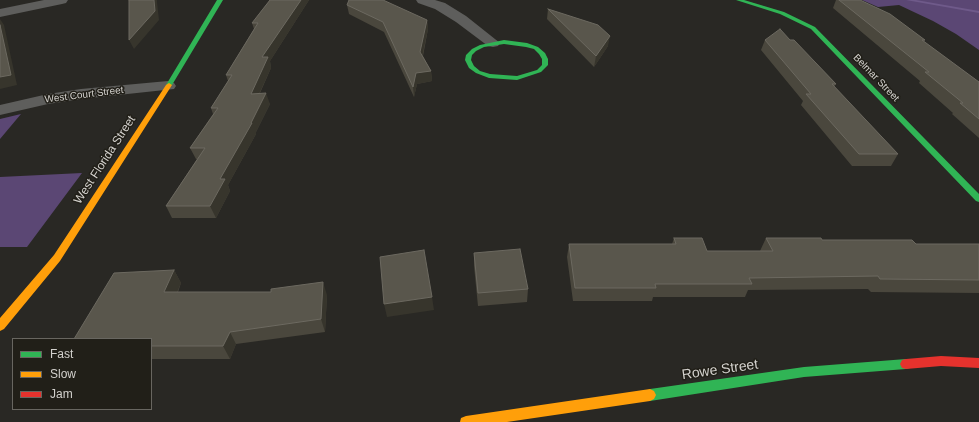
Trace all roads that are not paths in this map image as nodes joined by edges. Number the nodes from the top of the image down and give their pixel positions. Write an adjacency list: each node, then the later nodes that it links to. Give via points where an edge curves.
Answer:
1 (62, 0): 5 (street)
2 (220, 0): 7 (street, West Florida Street)
3 (422, 0): 6 (street, via 440,6)
4 (739, 0): 9 (street, Belmar Street, via 782,13 813,28)
5 (3, 8)
6 (493, 43): 6 (street, via 474,50 470,55 468,60 471,67 478,72 503,78 517,78 539,71 545,65 542,53 536,48 516,43)
7 (168, 86): 8 (street, West Court Street, via 74,95); 10 (street, West Florida Street, via 57,258)
8 (0, 110)
9 (979, 199)
10 (0, 326)
11 (979, 363): 12 (street, Rowe Street, via 941,361 804,372)
12 (466, 422)

